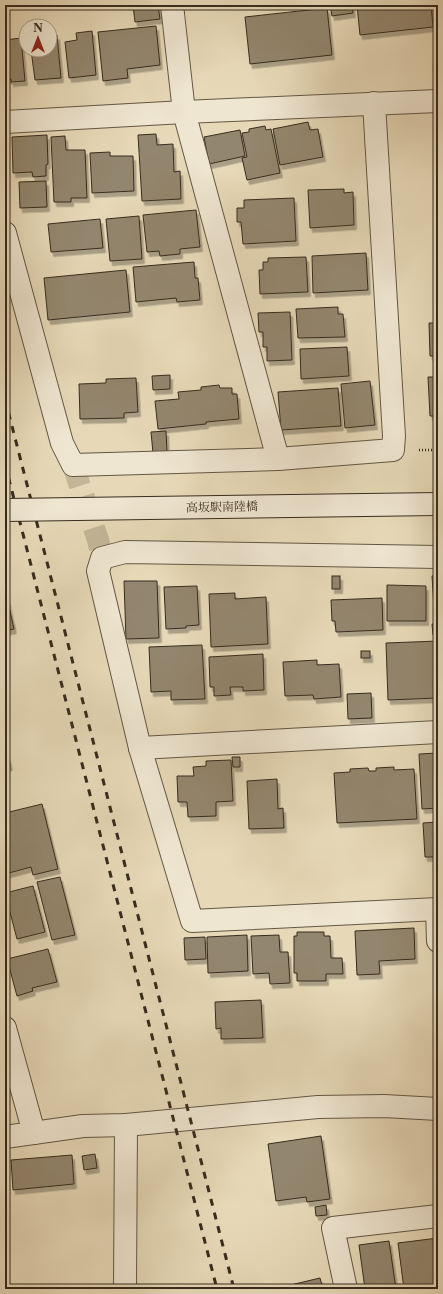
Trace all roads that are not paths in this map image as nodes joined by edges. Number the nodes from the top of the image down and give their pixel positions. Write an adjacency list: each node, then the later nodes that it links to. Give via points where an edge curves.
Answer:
1 (172, 5): 4 (street)
2 (438, 101): 3 (street)
3 (374, 103): 4 (street); 7 (street, via 393,450)
4 (184, 112): 5 (street); 7 (street)
5 (5, 122)
6 (5, 233): 7 (street, via 62,443 73,465)
7 (278, 459)
8 (438, 504): 9 (street, 高坂駅南陸橋, bridge)
9 (5, 510)
10 (438, 557): 12 (street, via 125,552 102,558 98,572)
11 (438, 732): 12 (street)
12 (140, 748): 13 (street, via 192,921)
13 (437, 909): 14 (street)
14 (438, 941)
15 (5, 1028): 18 (street)
16 (438, 1109): 17 (street, via 384,1106 318,1107)
17 (126, 1125): 18 (street, via 83,1126); 21 (street)
18 (34, 1133): 19 (street)
19 (5, 1137)
20 (438, 1216): 22 (street, via 333,1228)
21 (125, 1289)
22 (346, 1289)

